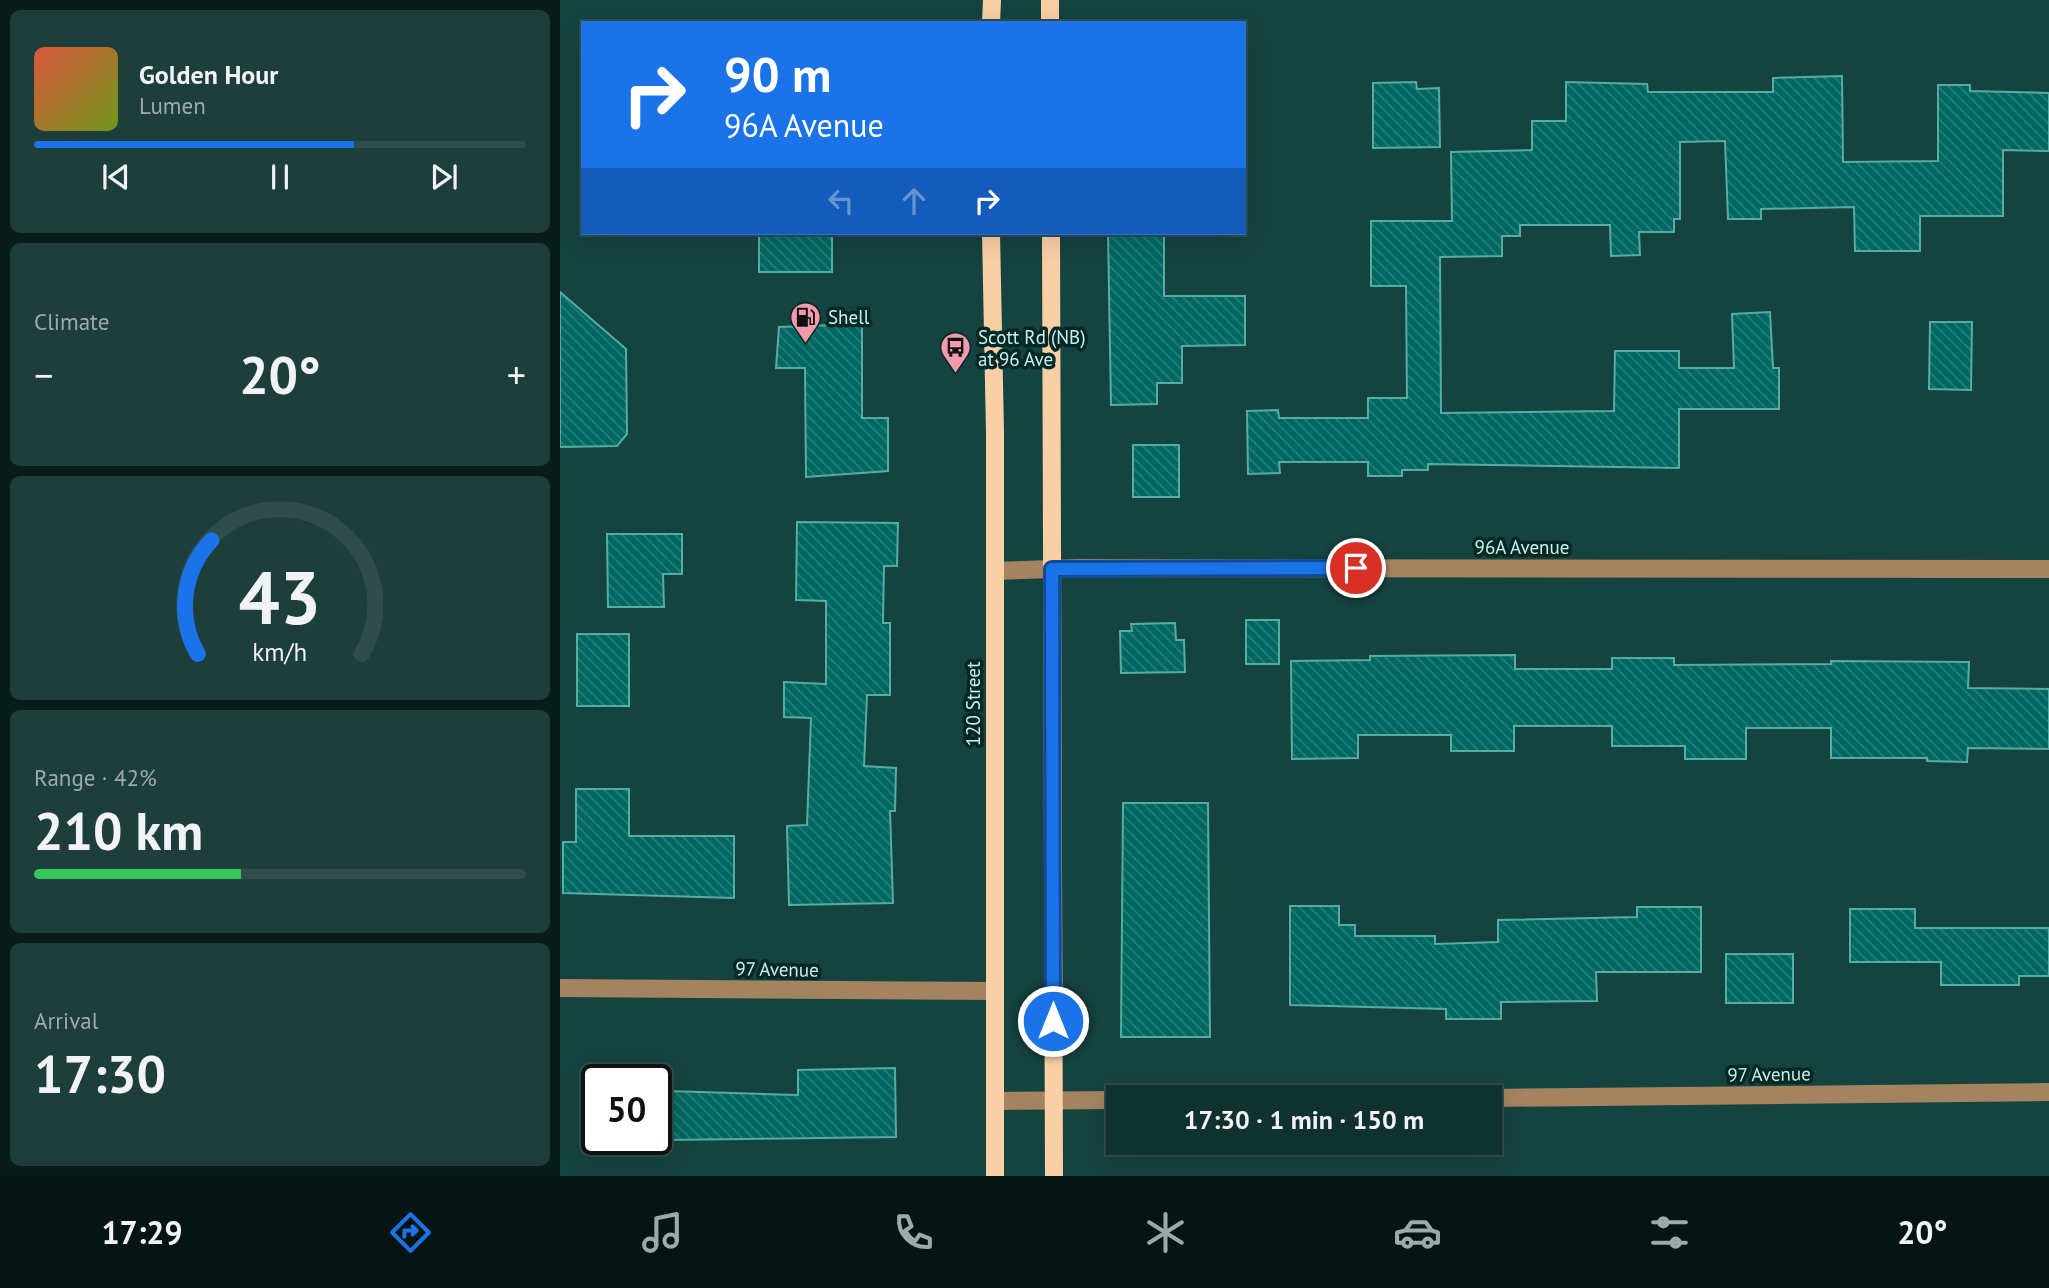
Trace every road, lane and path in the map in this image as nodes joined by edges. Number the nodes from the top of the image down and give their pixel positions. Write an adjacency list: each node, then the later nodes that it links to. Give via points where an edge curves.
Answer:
1 (992, 0): 3 (main road)
2 (1050, 0): 4 (main road)
3 (991, 21)
4 (1050, 21)
5 (990, 235): 9 (main road, 120 Street)
6 (1051, 235): 7 (main road)
7 (1052, 569): 8 (street, 96A Avenue); 9 (street, 96A Avenue); 16 (main road)
8 (2049, 569)
9 (995, 571): 11 (main road, 120 Street)
10 (560, 988): 11 (street, 97 Avenue)
11 (993, 991): 15 (main road, 120 Street)
12 (2049, 1092): 13 (street, 97 Avenue)
13 (1502, 1098)
14 (1106, 1100): 16 (street)
15 (995, 1101): 16 (street); 17 (main road, 120 Street)
16 (1054, 1101): 18 (main road)
17 (995, 1176)
18 (1054, 1176)

